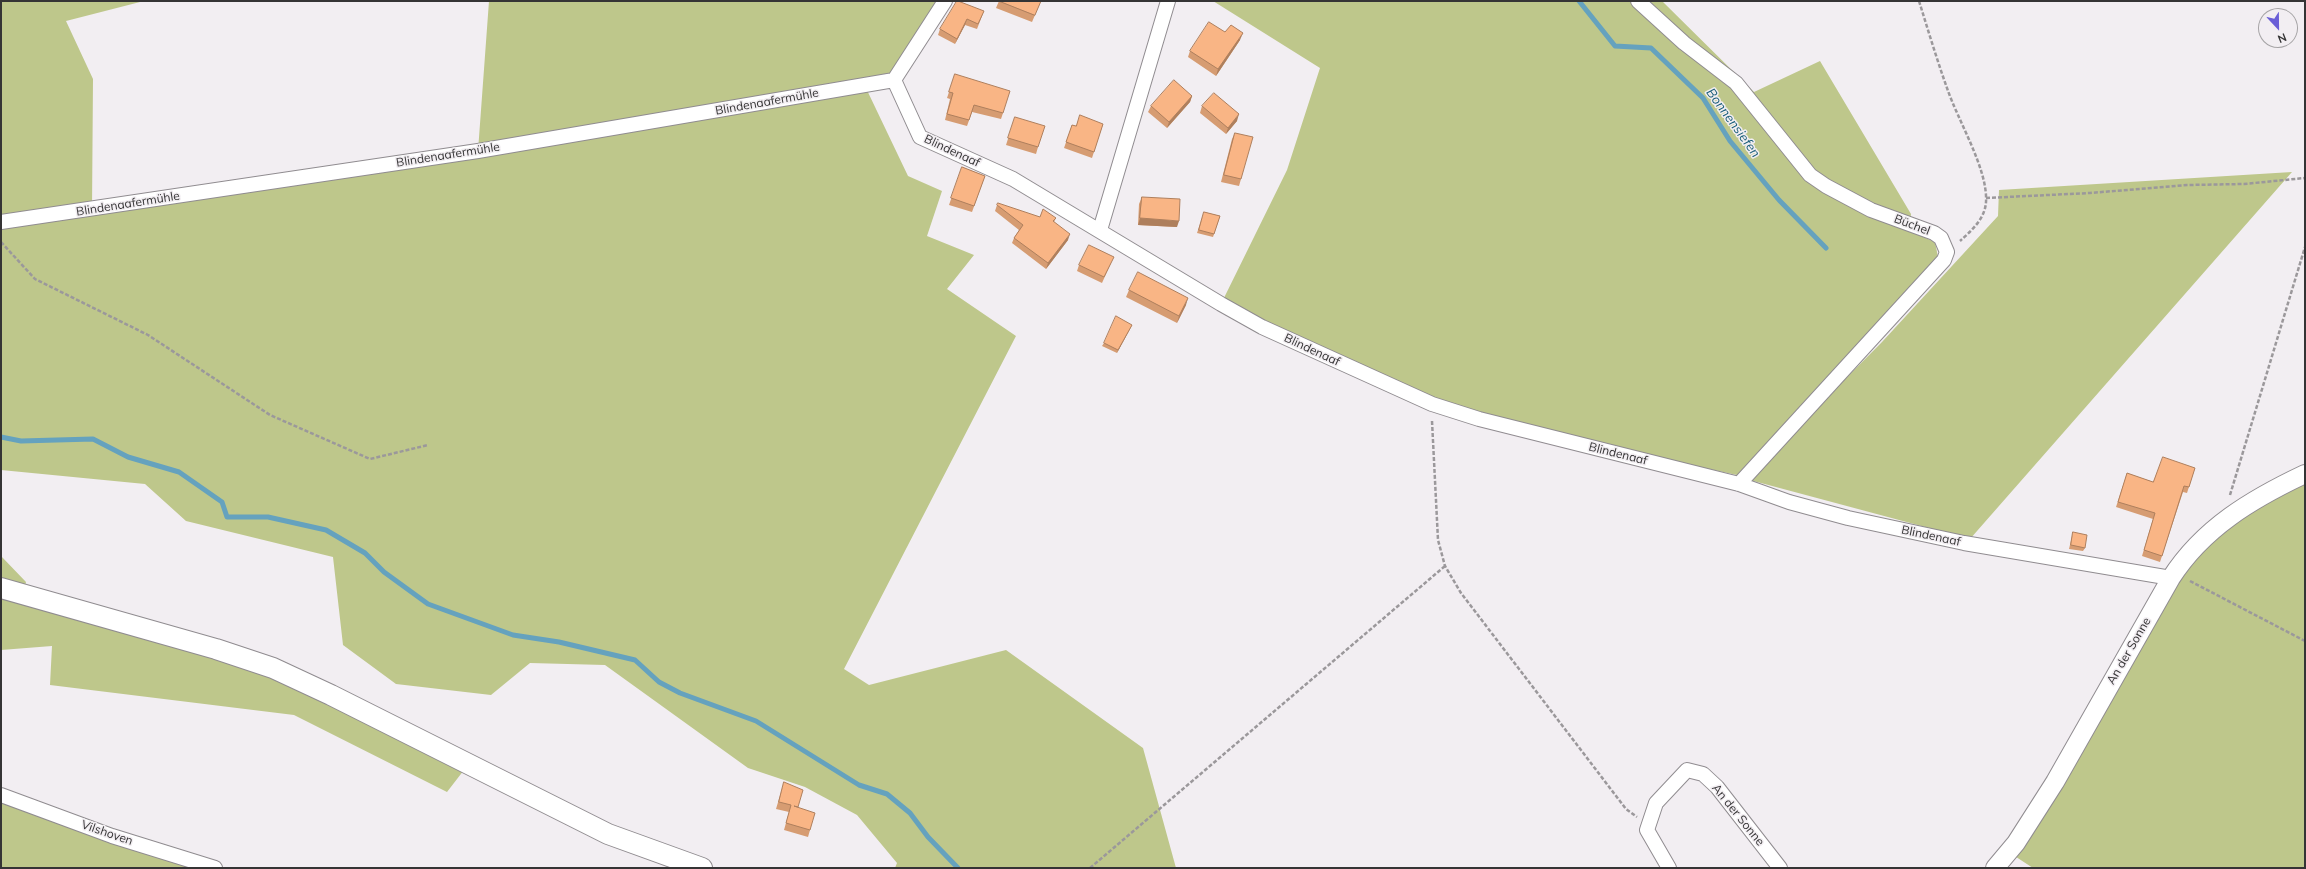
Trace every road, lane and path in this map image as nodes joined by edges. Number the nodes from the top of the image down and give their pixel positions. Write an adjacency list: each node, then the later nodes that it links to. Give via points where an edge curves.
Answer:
1 (945, 1): 5 (street)
2 (1168, 1): 9 (street)
3 (1638, 1): 12 (street, Büchel, via 1684,43 1736,83 1810,175 1871,210 1934,233 1941,238)
4 (1919, 1): 7 (path, via 1947,88 1984,180)
5 (894, 80): 8 (street, Blindenaafermühle, via 478,151); 9 (street, Blindenaaf, via 920,137 1013,179)
6 (2305, 178): 7 (path, via 2244,184 2187,185)
7 (1986, 198): 12 (path, via 1984,214 1974,230)
8 (1, 222)
9 (1100, 230): 13 (street, Blindenaaf, via 1262,327)
10 (1, 242): 14 (path, via 35,279 148,335 270,415 370,459)
11 (2305, 247): 17 (path)
12 (1947, 252): 16 (street, via 1944,260)
13 (1432, 404): 16 (street, Blindenaaf, via 1479,419); 18 (path, via 1438,540)
14 (428, 445)
15 (2305, 474): 17 (street, An der Sonne)
16 (1739, 484): 19 (street, Blindenaaf, via 1790,502 1856,520 1964,543)
17 (2222, 521): 19 (street, An der Sonne, via 2205,535)
18 (1445, 566): 23 (path, via 1466,600 1626,809 1632,815); 26 (path)
19 (2173, 575): 21 (path); 29 (street, An der Sonne, via 2055,782 2016,843)
20 (1, 588): 25 (main road, via 216,649 273,668 608,834)
21 (2305, 641)
22 (1, 795): 24 (street, Vilshoven, via 112,836)
23 (1651, 821): 27 (street, An der Sonne, via 1648,830); 28 (street, An der Sonne, via 1656,803 1687,770 1703,774 1717,787)
24 (215, 868)
25 (702, 868)
26 (1090, 868)
27 (1669, 868)
28 (1780, 868)
29 (1995, 868)

